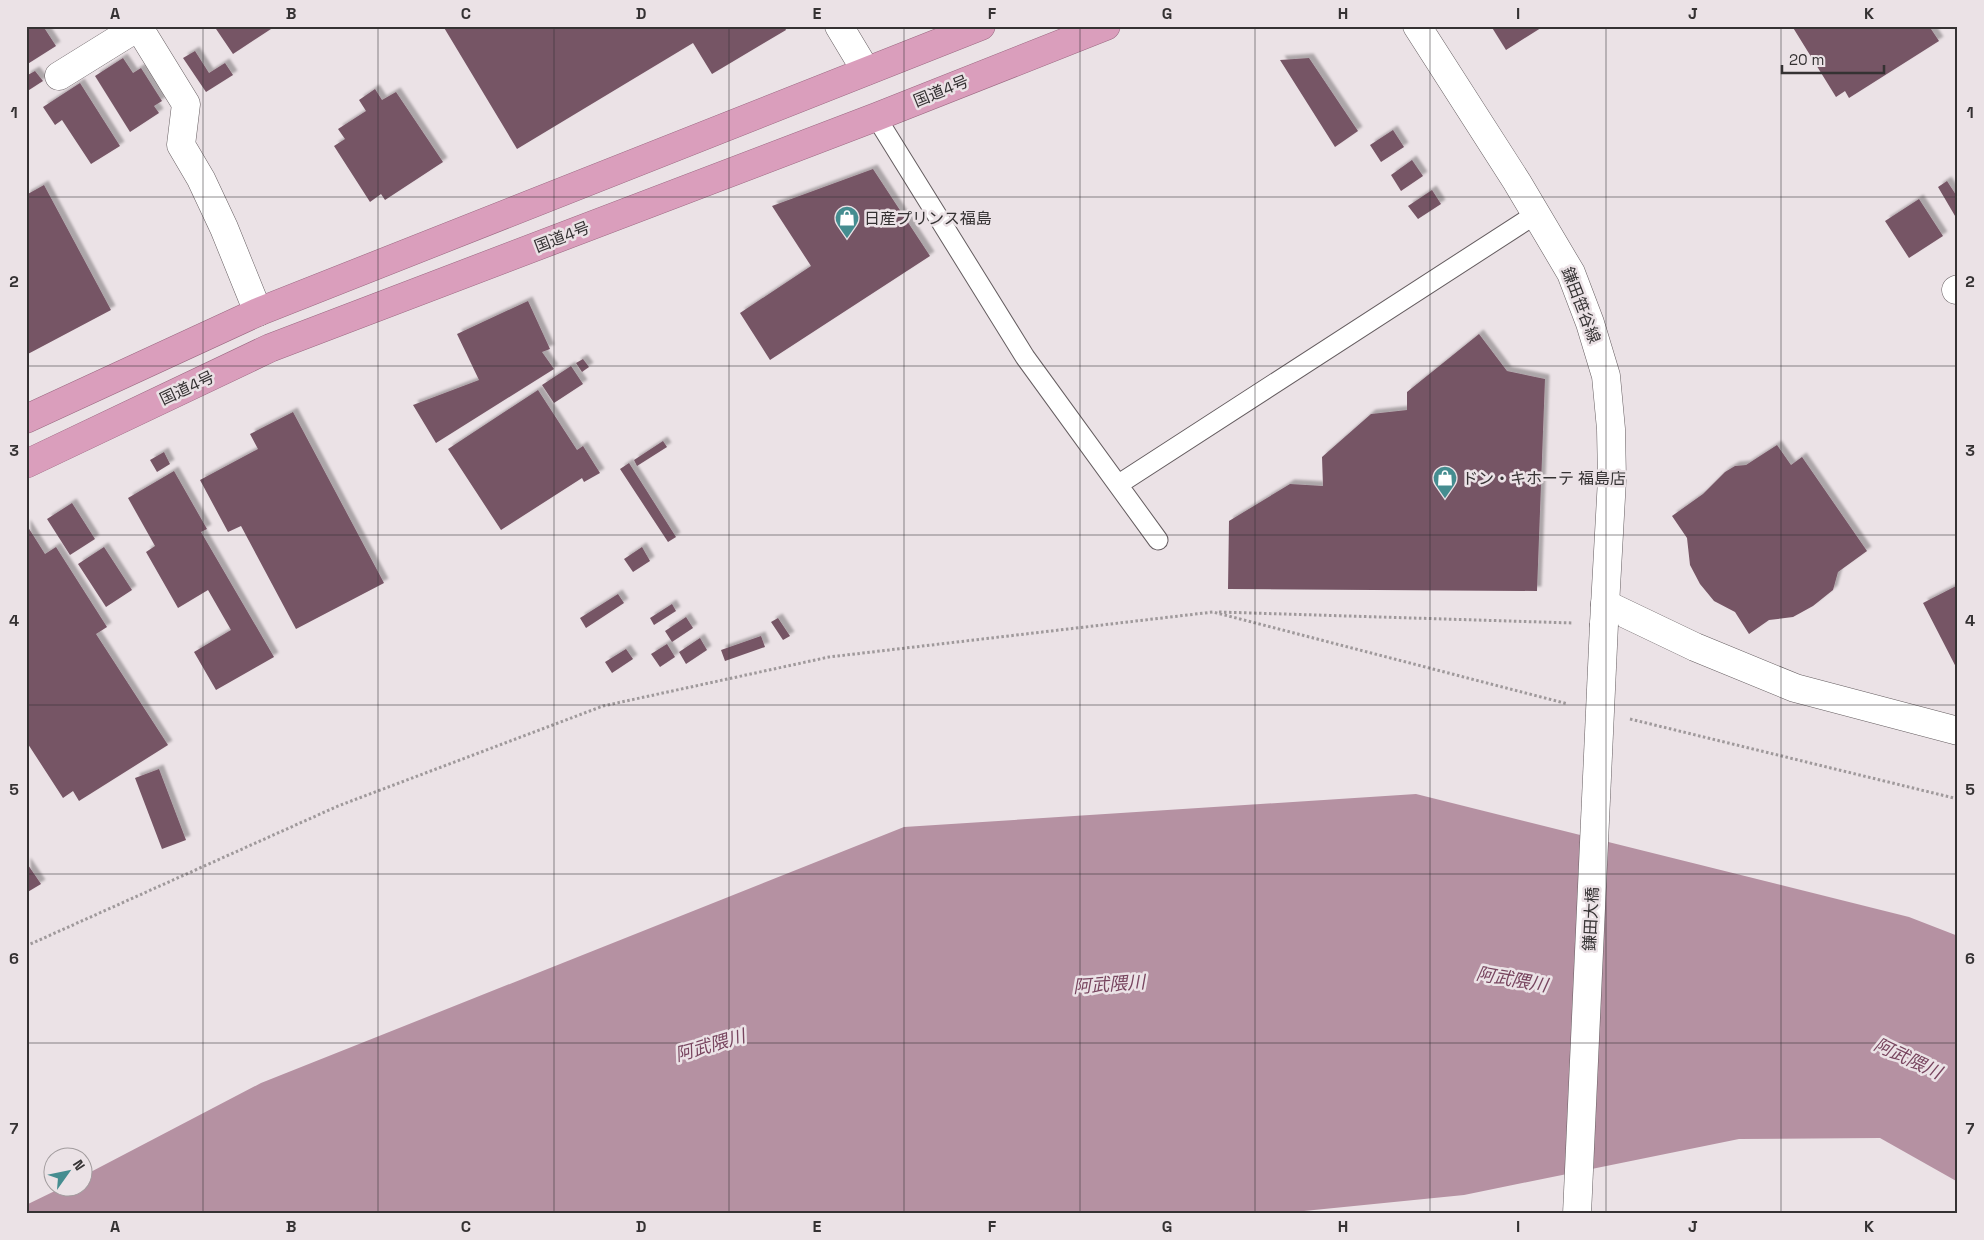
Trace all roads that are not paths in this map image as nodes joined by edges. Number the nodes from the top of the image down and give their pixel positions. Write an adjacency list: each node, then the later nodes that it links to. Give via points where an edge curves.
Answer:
1 (138, 26): 7 (street); 10 (street, via 186,104 181,145 224,228)
2 (839, 26): 6 (street)
3 (981, 26): 6 (highway)
4 (1106, 26): 8 (highway, 国道4号)
5 (1417, 26): 9 (street, 鎌田笹谷線)
6 (866, 71): 10 (highway)
7 (59, 76)
8 (876, 117): 12 (highway, 国道4号, via 270,348); 13 (lane, via 1024,357)
9 (1536, 214): 13 (lane); 15 (street, 鎌田笹谷線, via 1571,273 1606,376 1612,479)
10 (258, 312): 11 (highway)
11 (26, 419)
12 (26, 464)
13 (1119, 484): 14 (lane)
14 (1158, 540)
15 (1605, 614): 16 (street, via 1795,688); 17 (street, 鎌田大橋, bridge)
16 (1958, 731)
17 (1577, 1214)

